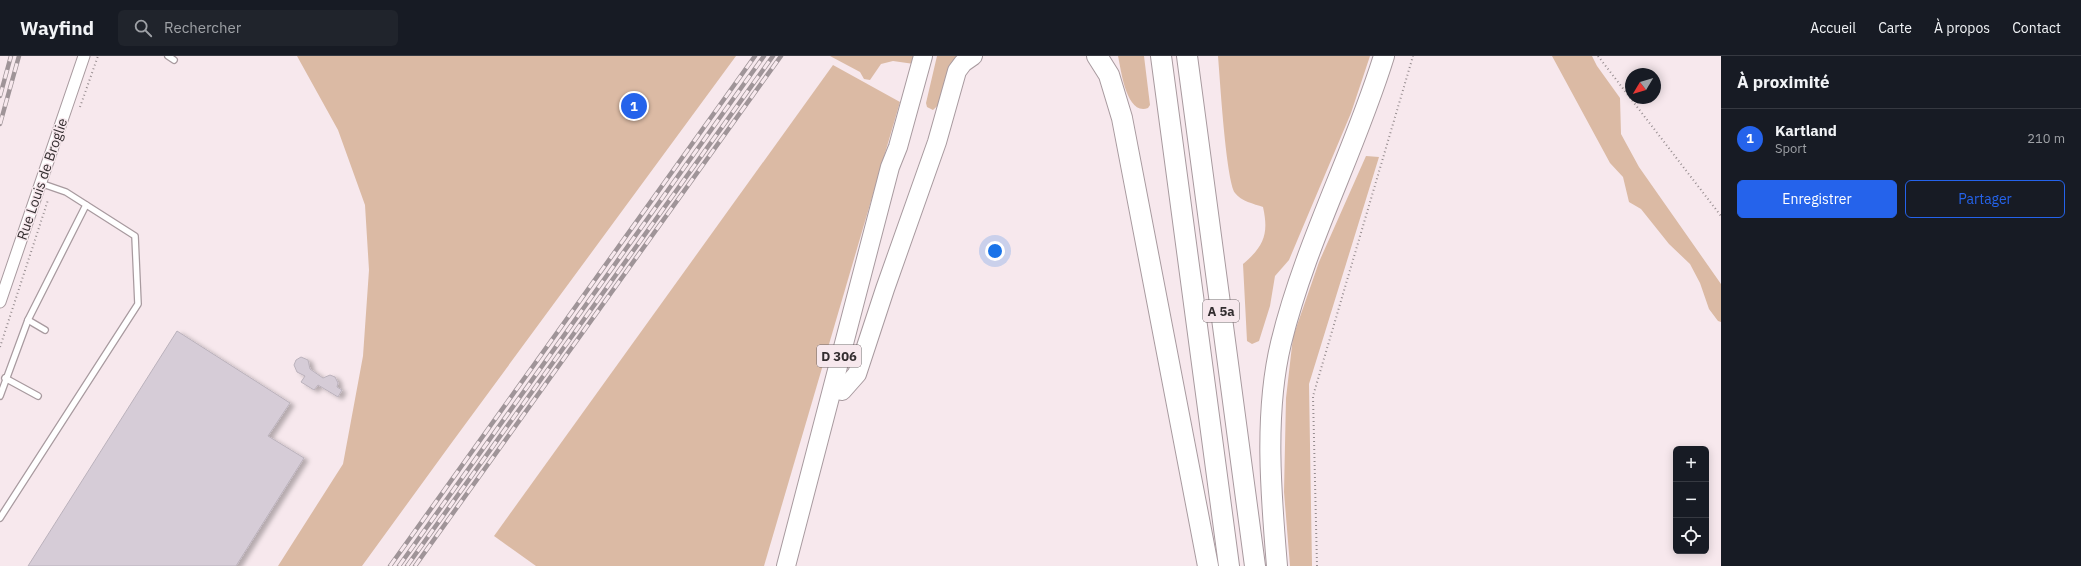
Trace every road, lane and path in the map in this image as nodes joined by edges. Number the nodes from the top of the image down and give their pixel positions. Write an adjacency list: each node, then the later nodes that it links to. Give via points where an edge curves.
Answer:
1 (84, 56): 15 (street, Rue Louis de Broglie)
2 (98, 56): 13 (path)
3 (168, 56): 12 (lane)
4 (923, 56): 14 (main road, D 306)
5 (973, 56): 24 (main road, via 957,71 937,142 857,374)
6 (1097, 56): 30 (highway, via 1109,75 1122,118)
7 (1161, 56): 31 (highway, A 5a)
8 (1187, 56): 32 (highway, A 5a)
9 (1384, 56): 33 (highway, via 1353,143 1311,244 1280,345 1271,434 1272,504)
10 (1413, 56): 34 (path, via 1313,396)
11 (1598, 56): 18 (path)
12 (174, 60)
13 (78, 114)
14 (898, 147): 24 (main road, D 306, via 896,169); 28 (main road, D 306, via 890,166 855,294)
15 (40, 183): 16 (lane); 19 (street, Rue Louis de Broglie)
16 (52, 187): 17 (lane, via 66,192); 22 (path)
17 (86, 205): 20 (lane); 27 (lane, via 135,236 138,304)
18 (1721, 216)
19 (0, 302)
20 (28, 320): 21 (lane); 23 (lane)
21 (46, 330)
22 (0, 347)
23 (5, 378): 25 (lane); 26 (lane)
24 (842, 391): 29 (main road, D 306)
25 (0, 396)
26 (38, 396)
27 (0, 518)
28 (786, 566)
29 (797, 566)
30 (1208, 566)
31 (1229, 566)
32 (1255, 566)
33 (1277, 566)
34 (1317, 566)

